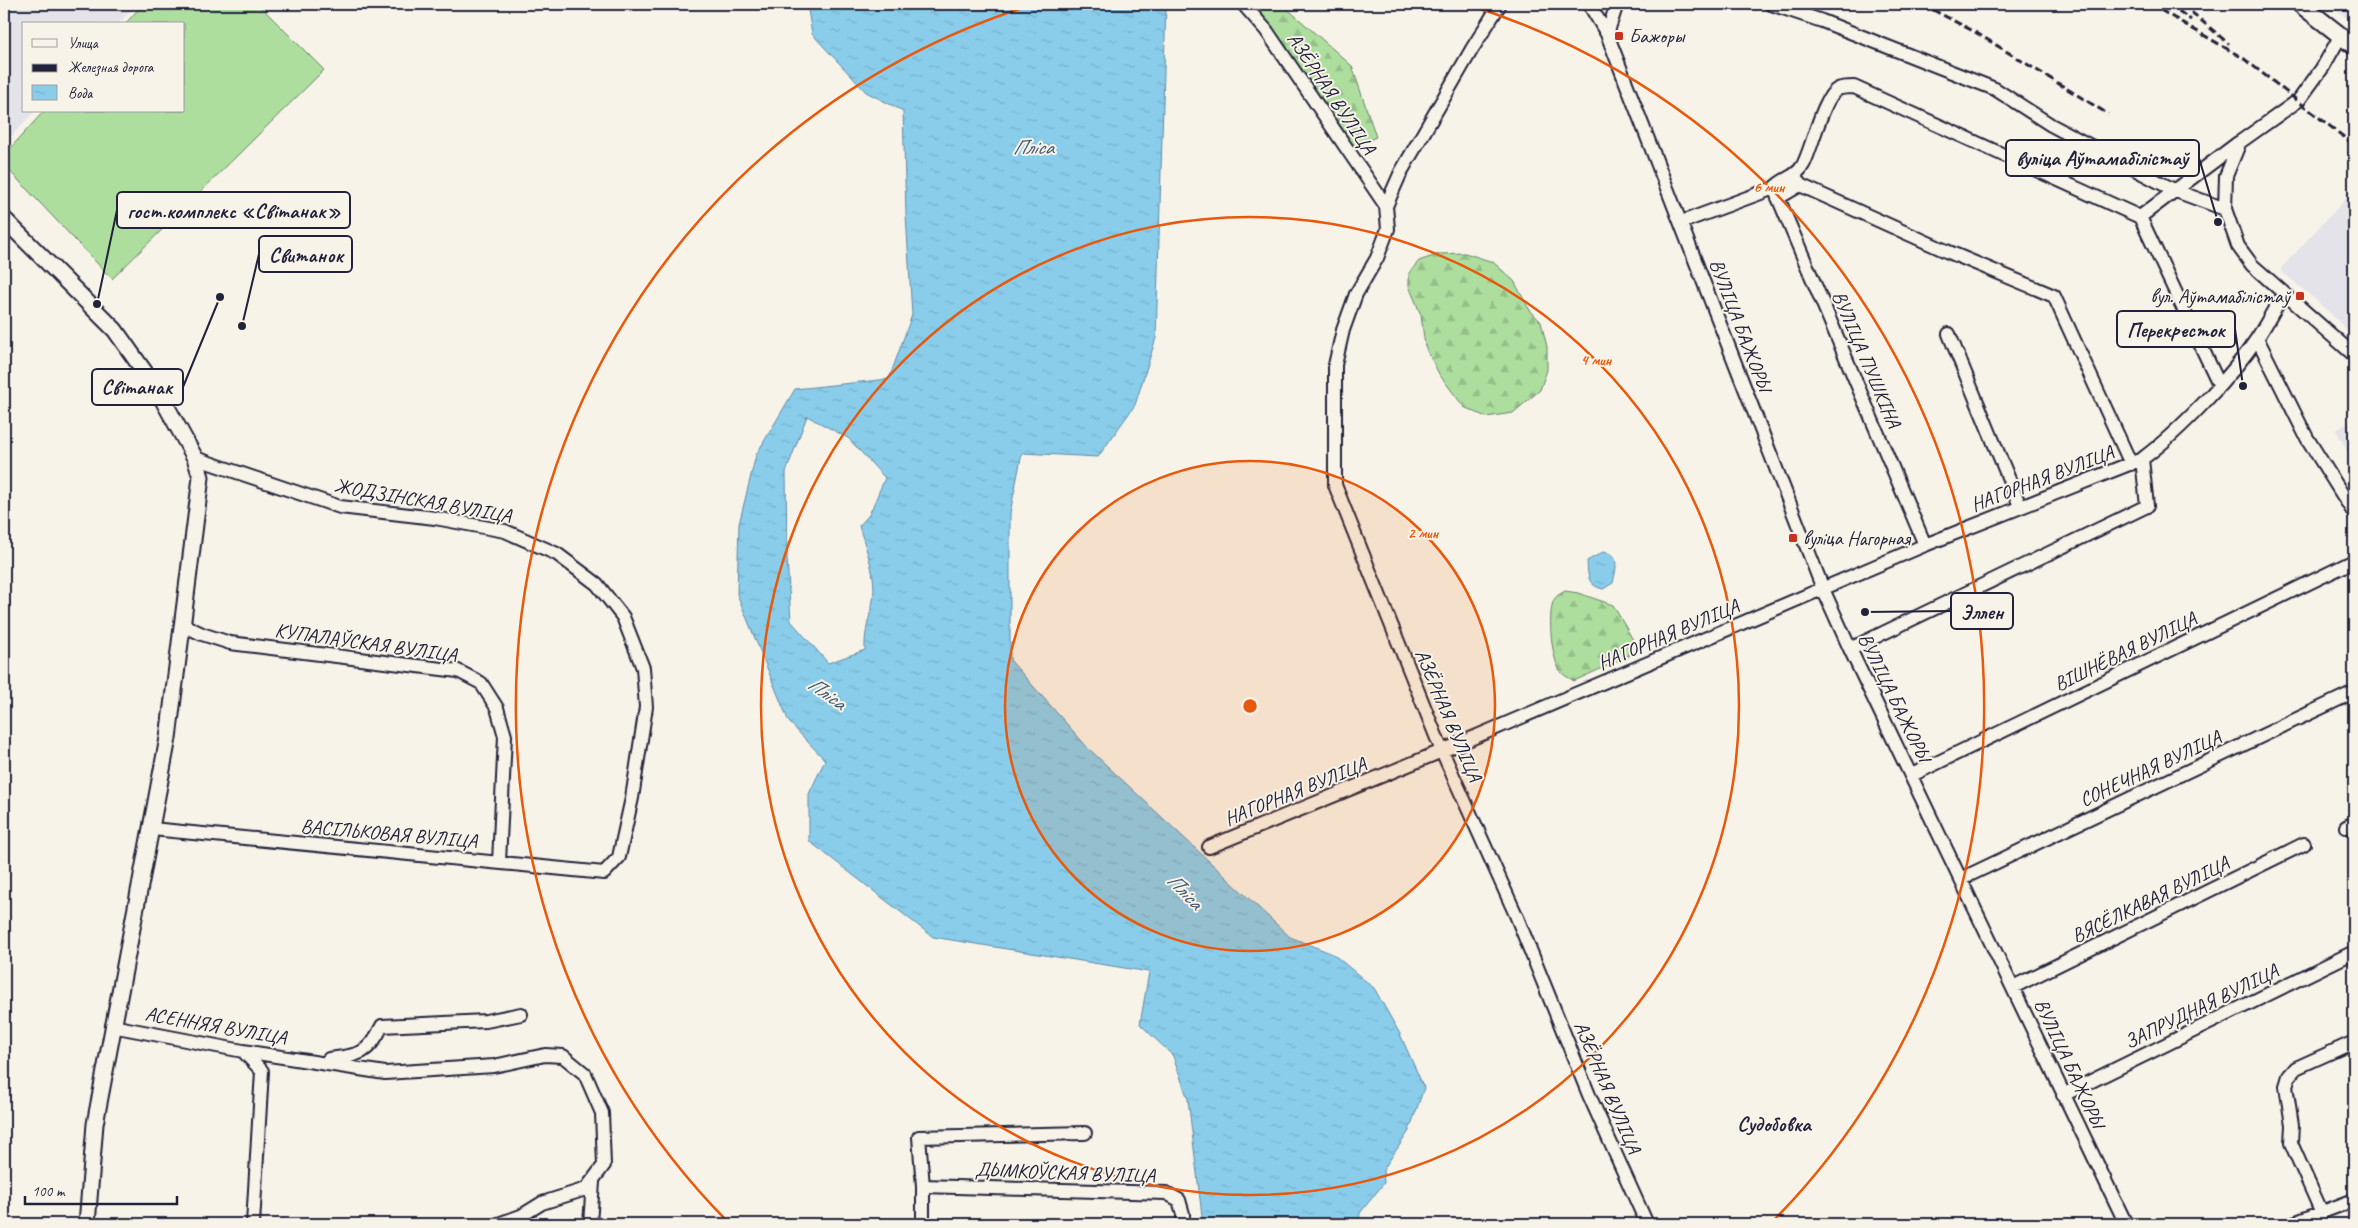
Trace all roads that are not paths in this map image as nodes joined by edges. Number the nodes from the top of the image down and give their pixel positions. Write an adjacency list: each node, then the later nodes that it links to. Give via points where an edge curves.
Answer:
1 (1243, 4): 14 (street, АЗЁРНАЯ ВУЛІЦА, via 1266,30)
2 (1500, 4): 14 (street, АЗЁРНАЯ ВУЛІЦА, via 1401,172)
3 (1589, 4): 7 (street, ВУЛІЦА БАЖОРЫ)
4 (1617, 4): 7 (street)
5 (1771, 4): 12 (street, via 1995,89 2051,126)
6 (2300, 4): 8 (main road)
7 (1607, 34): 18 (street, ВУЛІЦА БАЖОРЫ)
8 (2340, 35): 9 (main road); 10 (street, via 2323,67 2299,100)
9 (2354, 46)
10 (2240, 142): 12 (street); 15 (street, via 2226,176)
11 (1797, 181): 13 (street); 16 (street, via 1832,94 1839,88 1854,87); 25 (street, via 2054,296)
12 (2176, 191): 15 (street); 16 (street)
13 (1776, 193): 18 (street); 28 (street, ВУЛІЦА ПУШКІНА)
14 (1386, 206): 34 (street, АЗЁРНАЯ ВУЛІЦА, via 1388,229 1377,258 1356,294 1338,345 1335,485)
15 (2225, 209): 19 (street, via 2238,246 2252,265)
16 (2140, 217): 23 (street)
17 (4, 219): 24 (street, via 116,330 158,391)
18 (1682, 222): 30 (street, ВУЛІЦА БАЖОРЫ)
19 (2283, 294): 21 (street, НАГОРНАЯ ВУЛІЦА); 22 (street)
20 (1949, 334): 26 (street)
21 (2257, 338): 23 (street, НАГОРНАЯ ВУЛІЦА); 27 (street, via 2307,438)
22 (2354, 355)
23 (2220, 384): 25 (street, НАГОРНАЯ ВУЛІЦА, via 2164,442)
24 (195, 458): 31 (street, via 201,477); 40 (street, ЖОДЗІНСКАЯ ВУЛІЦА, via 340,507 435,518 505,531 556,554 597,584 623,618 644,668 646,707 619,858)
25 (2136, 461): 26 (street, НАГОРНАЯ ВУЛІЦА); 32 (street, НАГОРНАЯ ВУЛІЦА, via 2148,506)
26 (2020, 506): 28 (street, НАГОРНАЯ ВУЛІЦА)
27 (2354, 513)
28 (1926, 545): 30 (street, НАГОРНАЯ ВУЛІЦА)
29 (2354, 561): 35 (street, ВІШНЁВАЯ ВУЛІЦА)
30 (1823, 589): 32 (street, ВУЛІЦА БАЖОРЫ); 34 (street, НАГОРНАЯ ВУЛІЦА)
31 (183, 625): 36 (street); 39 (street, КУПАЛАЎСКАЯ ВУЛІЦА, via 230,643 458,671 481,683 497,708 505,736)
32 (1850, 649): 35 (street, ВУЛІЦА БАЖОРЫ)
33 (2354, 692): 41 (street, СОНЕЧНАЯ ВУЛІЦА)
34 (1442, 751): 38 (street, НАГОРНАЯ ВУЛІЦА); 61 (street, АЗЁРНАЯ ВУЛІЦА, via 1516,915 1589,1095)
35 (1912, 776): 41 (street, ВУЛІЦА БАЖОРЫ)
36 (152, 829): 39 (street, ВАСІЛЬКОВАЯ ВУЛІЦА); 45 (street)
37 (2304, 844): 43 (street, ВЯСЁЛКАВАЯ ВУЛІЦА)
38 (1209, 847)
39 (499, 862): 40 (street, ВАСІЛЬКОВАЯ ВУЛІЦА)
40 (604, 874)
41 (1961, 878): 43 (street, ВУЛІЦА БАЖОРЫ)
42 (2354, 952): 49 (street, ЗАПРУДНАЯ ВУЛІЦА)
43 (2013, 987): 49 (street, ВУЛІЦА БАЖОРЫ)
44 (521, 1014): 48 (street, АСЕННЯЯ ВУЛІЦА, via 486,1022 382,1026 374,1043 359,1055)
45 (112, 1026): 47 (street, АСЕННЯЯ ВУЛІЦА); 55 (street, via 95,1124)
46 (2354, 1042): 54 (street, via 2296,1068 2286,1086 2292,1124 2291,1143)
47 (243, 1051): 48 (street, АСЕННЯЯ ВУЛІЦА); 56 (street, via 262,1071)
48 (314, 1060): 51 (street, АСЕННЯЯ ВУЛІЦА, via 385,1073 494,1066 545,1055 563,1056 585,1074 602,1113 604,1165)
49 (2063, 1095): 62 (street, ВУЛІЦА БАЖОРЫ)
50 (1086, 1133): 52 (street, via 919,1137)
51 (593, 1182): 57 (street, via 586,1189 542,1203 521,1216); 58 (street)
52 (923, 1186): 59 (street); 60 (street, ДЫМКОЎСКАЯ ВУЛІЦА, via 1166,1193 1179,1200)
53 (2354, 1200): 54 (street)
54 (2322, 1213): 63 (street)
55 (87, 1224)
56 (253, 1224)
57 (498, 1224)
58 (590, 1224)
59 (923, 1224)
60 (1182, 1224)
61 (1647, 1224)
62 (2126, 1224)
63 (2291, 1224)

